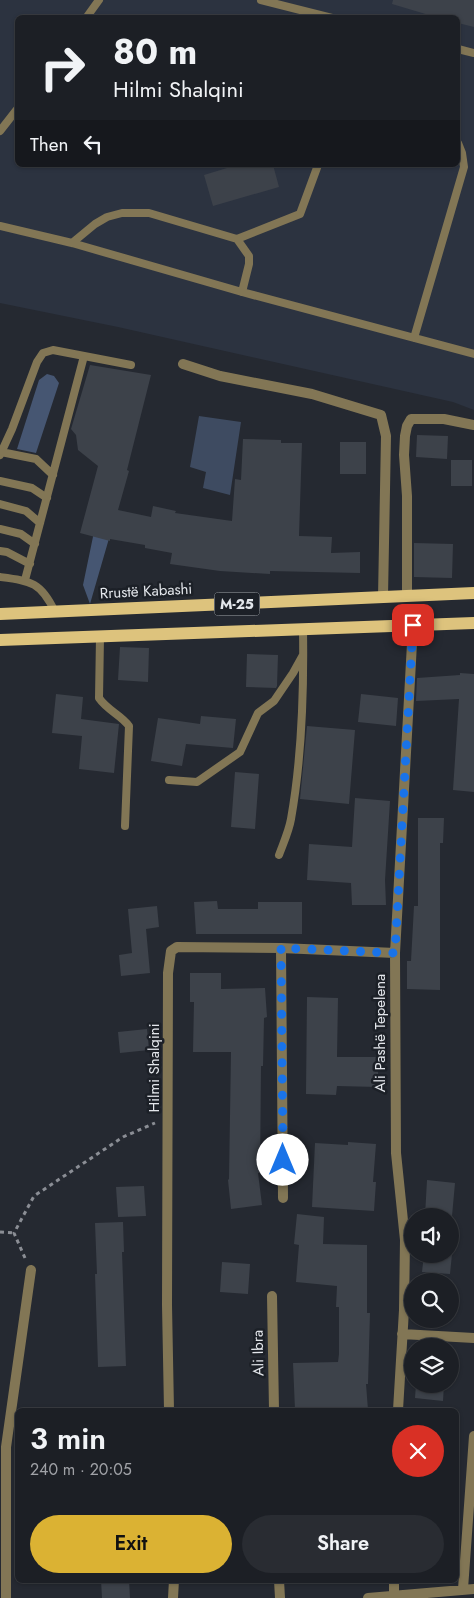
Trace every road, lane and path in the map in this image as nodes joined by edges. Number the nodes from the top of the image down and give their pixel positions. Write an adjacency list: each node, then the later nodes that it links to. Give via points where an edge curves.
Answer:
1 (99, 0): 3 (lane)
2 (261, 0): 4 (lane)
3 (88, 15)
4 (320, 15)
5 (460, 50): 6 (lane)
6 (474, 53)
7 (15, 112): 8 (lane)
8 (0, 131)
9 (460, 148): 15 (lane, via 464,167)
10 (317, 167): 12 (lane, via 300,214)
11 (0, 226): 13 (lane)
12 (237, 239): 13 (lane, via 149,213 135,212 107,217); 14 (lane, via 249,256)
13 (72, 243): 14 (lane)
14 (242, 292): 15 (lane)
15 (414, 338): 16 (lane)
16 (474, 354)
17 (84, 356): 19 (lane); 21 (lane, via 53,350 43,354); 22 (lane)
18 (182, 364): 35 (street, via 220,376 312,394 381,415 386,436)
19 (131, 365)
20 (474, 426): 34 (street, via 444,419 412,419 407,426 404,455)
21 (1, 454): 22 (lane, via 36,459)
22 (53, 474): 24 (lane)
23 (0, 481): 24 (lane, via 32,488)
24 (47, 498): 26 (lane)
25 (0, 504): 26 (lane, via 26,511)
26 (40, 523): 28 (lane)
27 (0, 529): 28 (lane, via 21,534)
28 (35, 544): 30 (lane)
29 (0, 551): 30 (lane)
30 (30, 564): 32 (lane)
31 (0, 577): 32 (lane)
32 (26, 580): 36 (lane, via 40,588)
33 (474, 593): 34 (main road, Rrustë Kabashi / M-25)
34 (408, 596): 35 (main road, Rrustë Kabashi / M-25)
35 (383, 597): 36 (main road, Rrustë Kabashi / M-25)
36 (55, 612): 37 (main road, Rrustë Kabashi / M-25)
37 (0, 614)
38 (474, 622): 39 (main road, M-25)
39 (413, 625): 40 (main road, M-25); 48 (street, Ali Pashë Tepelena)
40 (303, 629): 41 (main road, M-25); 43 (lane)
41 (100, 637): 42 (main road, M-25); 45 (lane, via 99,698 129,726)
42 (0, 640)
43 (304, 653): 44 (lane, via 274,702 258,713 240,752 197,782); 46 (lane, via 302,717 291,821)
44 (169, 780)
45 (125, 826)
46 (279, 855)
47 (281, 948): 48 (street, Hilmi Shalqini); 49 (street, Hilmi Shalqini, via 177,947 171,951 168,973); 50 (street)
48 (395, 953): 55 (street, Ali Pashë Tepelena, via 396,1153 405,1240)
49 (169, 1117): 52 (path, via 123,1137 34,1196); 57 (street, Hilmi Shalqini)
50 (283, 1198)
51 (0, 1232): 52 (path)
52 (14, 1233): 53 (path)
53 (31, 1270): 61 (street)
54 (272, 1296): 58 (street, Ali Ibra)
55 (402, 1334): 56 (street); 59 (street, Ali Pashë Tepelena)
56 (474, 1338)
57 (169, 1408)
58 (274, 1408)
59 (398, 1408)
60 (474, 1436): 66 (street)
61 (3, 1456): 68 (street)
62 (174, 1583): 69 (street)
63 (279, 1583): 70 (street)
64 (395, 1583): 67 (street)
65 (474, 1588): 66 (street)
66 (463, 1589): 67 (street)
67 (397, 1596): 71 (street)
68 (6, 1598)
69 (173, 1598)
70 (280, 1598)
71 (368, 1598)

